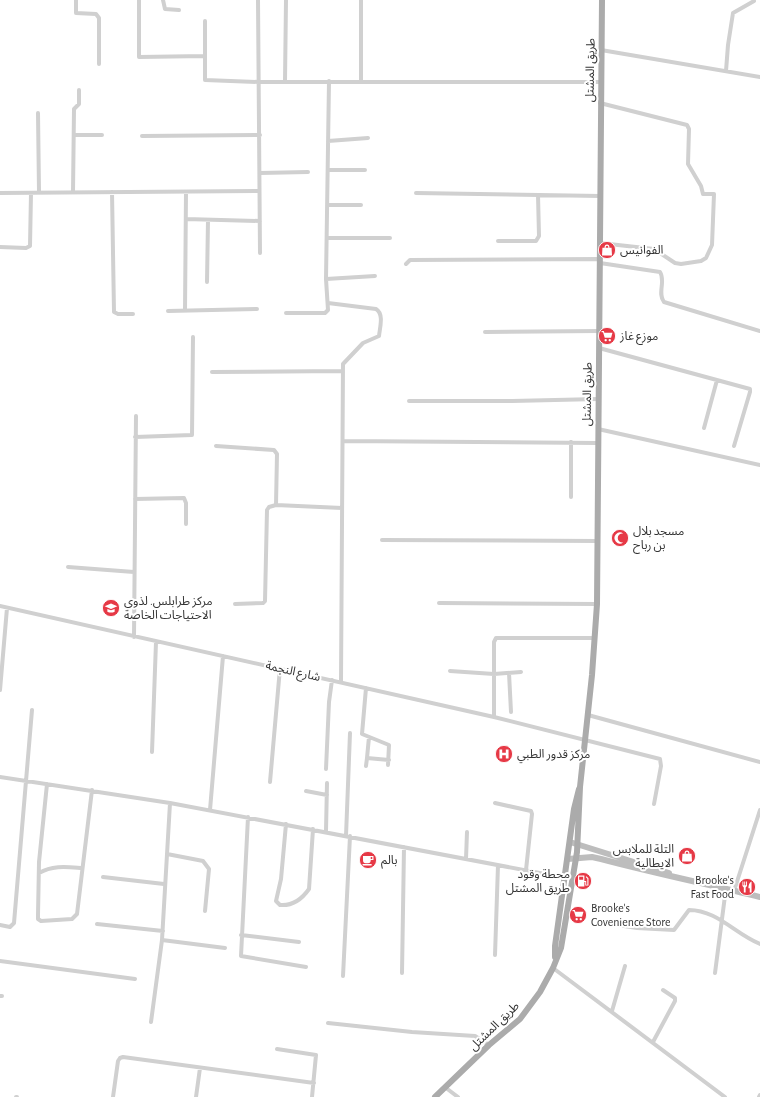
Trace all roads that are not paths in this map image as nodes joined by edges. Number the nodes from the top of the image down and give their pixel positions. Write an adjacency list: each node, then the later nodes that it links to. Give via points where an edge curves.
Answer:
1 (76, 0): 13 (street, via 76,13 96,14 99,18)
2 (139, 0): 12 (street, via 139,57)
3 (163, 0): 9 (street, via 165,9)
4 (258, 0): 19 (street)
5 (286, 0): 16 (street)
6 (361, 0): 18 (street)
7 (602, 0): 11 (main road, طريق المشتل)
8 (754, 1): 14 (street, via 733,13)
9 (179, 10)
10 (205, 21): 12 (street)
11 (601, 50): 14 (street); 20 (main road, طريق المشتل)
12 (205, 56): 19 (street, via 205,80)
13 (99, 64)
14 (726, 71): 15 (street)
15 (760, 77)
16 (285, 81): 17 (street); 19 (street)
17 (329, 81): 18 (street); 29 (street)
18 (361, 81): 20 (street)
19 (259, 82): 26 (street)
20 (601, 82): 22 (main road, طريق المشتل)
21 (79, 90): 24 (street, via 79,104 74,109)
22 (600, 103): 43 (main road, طريق المشتل); 52 (street, via 687,125 688,164 703,194 714,194 712,245 706,258 701,261 675,263 654,249)
23 (38, 113): 34 (street)
24 (74, 135): 25 (street); 35 (street)
25 (102, 135)
26 (260, 135): 27 (street); 33 (street)
27 (142, 136)
28 (368, 138): 29 (street)
29 (328, 141): 30 (street)
30 (328, 170): 31 (street); 44 (street)
31 (365, 170)
32 (308, 172): 33 (street)
33 (260, 173): 38 (street)
34 (39, 192): 35 (street); 40 (street)
35 (73, 192): 36 (street)
36 (112, 192): 37 (street); 65 (street, via 114,312)
37 (186, 192): 38 (street); 46 (street)
38 (260, 192): 48 (street)
39 (0, 193): 40 (street)
40 (31, 193): 53 (street, via 30,246)
41 (416, 193): 42 (street)
42 (538, 195): 43 (street); 51 (street, via 539,236 536,241)
43 (600, 196): 52 (main road, طريق المشتل)
44 (327, 205): 45 (street); 49 (street)
45 (361, 205)
46 (186, 220): 47 (street); 63 (street)
47 (208, 220): 48 (street); 59 (street)
48 (260, 221): 54 (street)
49 (327, 238): 50 (street); 58 (street)
50 (390, 238)
51 (498, 241)
52 (600, 243): 55 (main road, طريق المشتل)
53 (0, 247)
54 (260, 253)
55 (600, 261): 56 (street, via 410,260); 66 (main road, طريق المشتل); 67 (street, via 660,272 661,295 664,302)
56 (406, 264)
57 (375, 276): 58 (street)
58 (326, 279): 60 (street)
59 (207, 282)
60 (328, 303): 64 (street, via 328,310 325,313); 71 (street, via 376,309 380,313 379,336 356,348 343,364)
61 (257, 309): 63 (street)
62 (168, 311): 63 (street)
63 (185, 311)
64 (286, 313)
65 (133, 314)
66 (600, 331): 68 (street); 70 (main road, طريق المشتل)
67 (760, 331)
68 (485, 332)
69 (193, 336): 79 (street, via 192,435)
70 (599, 348): 73 (street); 74 (main road, طريق المشتل)
71 (342, 371): 72 (street); 80 (street)
72 (212, 372)
73 (717, 380): 77 (street); 84 (street, via 750,389)
74 (598, 399): 75 (street); 78 (main road, طريق المشتل)
75 (409, 401)
76 (136, 416): 79 (street)
77 (704, 428)
78 (598, 429): 82 (main road, طريق المشتل); 85 (street)
79 (135, 437): 87 (street)
80 (343, 441): 81 (street); 89 (street)
81 (571, 442): 82 (street); 86 (street)
82 (597, 443): 92 (main road, طريق المشتل)
83 (216, 446): 88 (street, via 274,450 277,454)
84 (734, 446)
85 (760, 465)
86 (571, 497)
87 (135, 499): 90 (street, via 184,498); 94 (street)
88 (276, 505): 89 (street); 96 (street, via 267,510 266,601)
89 (342, 508): 110 (street)
90 (186, 524)
91 (382, 540): 92 (street)
92 (597, 541): 97 (main road, طريق المشتل)
93 (68, 567): 94 (street)
94 (134, 572): 100 (street)
95 (439, 603): 97 (street)
96 (235, 604)
97 (597, 604): 101 (main road, طريق المشتل)
98 (0, 606): 99 (street, شارع النجمة)
99 (7, 608): 100 (street, شارع النجمة); 112 (street)
100 (134, 637): 102 (street, شارع النجمة)
101 (595, 638): 108 (street, via 498,637 494,642); 115 (main road, طريق المشتل)
102 (156, 642): 103 (street, شارع النجمة); 120 (street)
103 (224, 656): 104 (street, شارع النجمة); 139 (street)
104 (280, 668): 109 (street, شارع النجمة); 129 (street)
105 (450, 671): 108 (street)
106 (521, 672): 107 (street)
107 (509, 673): 108 (street); 114 (street)
108 (494, 674): 116 (street)
109 (332, 680): 110 (street, شارع النجمة); 126 (street)
110 (341, 682): 111 (street, شارع النجمة)
111 (366, 688): 116 (street, شارع النجمة); 118 (street, via 362,734)
112 (0, 690)
113 (32, 710): 128 (street)
114 (510, 712)
115 (588, 715): 119 (main road, طريق المشتل); 123 (street)
116 (494, 717): 119 (street, شارع النجمة)
117 (350, 733): 146 (street)
118 (369, 737): 121 (street); 122 (street, via 389,745)
119 (585, 740): 132 (main road, طريق المشتل); 138 (street, شارع النجمة, via 660,759)
120 (152, 752)
121 (367, 758): 122 (street); 125 (street)
122 (388, 760): 124 (street)
123 (760, 762)
124 (388, 765)
125 (366, 766)
126 (326, 770)
127 (0, 777): 128 (street)
128 (27, 780): 131 (street); 169 (street, via 14,924 10,927)
129 (270, 782)
130 (327, 783): 135 (street)
131 (47, 784): 133 (street); 157 (street)
132 (580, 787): 147 (main road, طريق المشتل, via 576,796); 148 (main road, طريق المشتل)
133 (92, 790): 136 (street); 155 (street)
134 (306, 792): 135 (street)
135 (327, 795): 144 (street)
136 (170, 803): 139 (street); 150 (street)
137 (495, 803): 156 (street, via 530,811 533,815)
138 (654, 804)
139 (210, 810): 141 (street)
140 (760, 810): 163 (street)
141 (248, 817): 142 (street); 171 (street)
142 (286, 824): 143 (street); 143 (street, via 281,879 276,901 280,905 286,906 300,899 309,889)
143 (313, 829): 144 (street)
144 (326, 831): 146 (street)
145 (467, 832): 153 (street)
146 (348, 836): 149 (street); 184 (street)
147 (570, 842): 148 (main road); 151 (main road, طريق المشتل)
148 (577, 844): 152 (main road, طريق المشتل); 160 (main road)
149 (404, 847): 153 (street); 182 (street)
150 (167, 854): 161 (street); 165 (street, via 198,860 209,869)
151 (568, 858): 152 (main road); 159 (main road, طريق المشتل)
152 (575, 858): 160 (main road, via 592,857); 178 (main road, طريق المشتل, via 565,928)
153 (466, 859): 154 (street)
154 (498, 866): 156 (street); 176 (street)
155 (82, 868): 157 (street, via 56,867); 157 (street, via 77,914 72,919 38,919)
156 (526, 870): 159 (street)
157 (39, 874)
158 (103, 877): 161 (street)
159 (566, 878): 178 (main road, طريق المشتل, via 555,946)
160 (686, 879): 162 (main road)
161 (164, 884): 170 (street)
162 (726, 888): 163 (main road); 166 (street)
163 (734, 891): 164 (main road)
164 (760, 898)
165 (205, 910)
166 (722, 922): 167 (street, via 715,916 689,910 674,930); 174 (street); 183 (street)
167 (604, 923)
168 (98, 924): 170 (street)
169 (0, 925)
170 (163, 931): 172 (street)
171 (241, 935): 173 (street); 179 (street, via 240,953 243,958)
172 (162, 940): 175 (street); 188 (street)
173 (299, 942)
174 (760, 944)
175 (225, 948)
176 (495, 955)
177 (0, 961): 185 (street)
178 (556, 961): 181 (main road, طريق المشتل)
179 (306, 966)
180 (625, 966): 187 (street)
181 (553, 968): 187 (street); 191 (main road, طريق المشتل, via 520,1019)
182 (402, 973)
183 (715, 973)
184 (343, 976)
185 (135, 979)
186 (663, 990): 190 (street, via 675,1000)
187 (612, 1011): 190 (street)
188 (151, 1022)
189 (328, 1023): 191 (street, via 475,1036)
190 (654, 1042): 201 (street)
191 (489, 1045): 195 (main road, طريق المشتل)
192 (277, 1049): 194 (street, via 316,1055)
193 (200, 1068): 194 (street); 196 (street, via 120,1058); 197 (street)
194 (314, 1082): 198 (street)
195 (446, 1088): 199 (main road, طريق المشتل); 200 (street)
196 (113, 1097)
197 (196, 1097)
198 (312, 1097)
199 (435, 1097)
200 (458, 1097)
201 (725, 1097)

